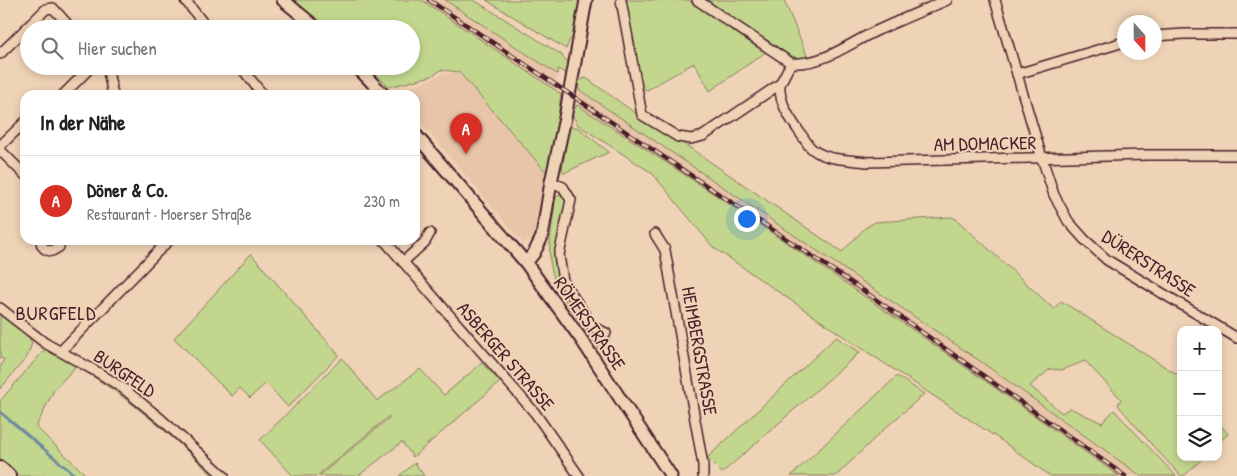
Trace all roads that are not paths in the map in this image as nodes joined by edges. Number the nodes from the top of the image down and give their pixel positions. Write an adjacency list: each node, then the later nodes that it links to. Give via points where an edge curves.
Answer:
1 (185, 0): 10 (street)
2 (282, 0): 11 (street)
3 (586, 0): 35 (street)
4 (621, 0): 23 (street, via 642,115 678,137 691,139 703,136)
5 (698, 0): 17 (street)
6 (947, 0): 17 (street, via 876,31 823,59)
7 (995, 0): 18 (street, DÜRERSTRASSE)
8 (35, 20): 9 (street, via 46,9 53,8)
9 (64, 20)
10 (201, 20)
11 (307, 20)
12 (20, 34): 16 (street)
13 (1237, 34): 14 (street)
14 (1162, 35)
15 (1117, 44): 18 (street)
16 (0, 54)
17 (791, 63): 23 (street)
18 (1017, 74): 33 (street, DÜRERSTRASSE)
19 (83, 75): 24 (street)
20 (109, 75): 25 (street)
21 (247, 75): 26 (street)
22 (365, 75): 27 (street)
23 (780, 84): 33 (street, AM DOMACKER, via 782,103 809,146 824,156 867,162)
24 (68, 90)
25 (112, 90)
26 (259, 90)
27 (379, 90)
28 (20, 127): 30 (street)
29 (420, 140): 43 (street, RÖMERSTRASSE)
30 (0, 146)
31 (0, 150): 34 (street)
32 (1237, 155): 33 (street, AM DOMACKER)
33 (1042, 158): 46 (street, DÜRERSTRASSE, via 1063,212 1095,250)
34 (20, 171)
35 (551, 182): 43 (street, via 542,238); 45 (street, RÖMERSTRASSE, via 563,186 571,200 559,255 563,281 593,327)
36 (430, 233): 42 (street, via 426,242)
37 (655, 234): 53 (street, HEIMBERGSTRASSE, via 665,250)
38 (42, 245): 39 (street, via 52,251)
39 (59, 245)
40 (164, 245): 47 (street)
41 (388, 245): 42 (street, ASBERGER STRASSE)
42 (403, 262): 51 (street, ASBERGER STRASSE, via 535,413)
43 (526, 262): 52 (street, RÖMERSTRASSE, via 581,338)
44 (0, 308): 47 (street, BURGFELD, via 45,343)
45 (606, 333)
46 (1236, 336)
47 (61, 351): 50 (street, BURGFELD, via 124,389)
48 (0, 470): 49 (highway)
49 (8, 476)
50 (224, 476)
51 (578, 476)
52 (671, 476)
53 (703, 476)

